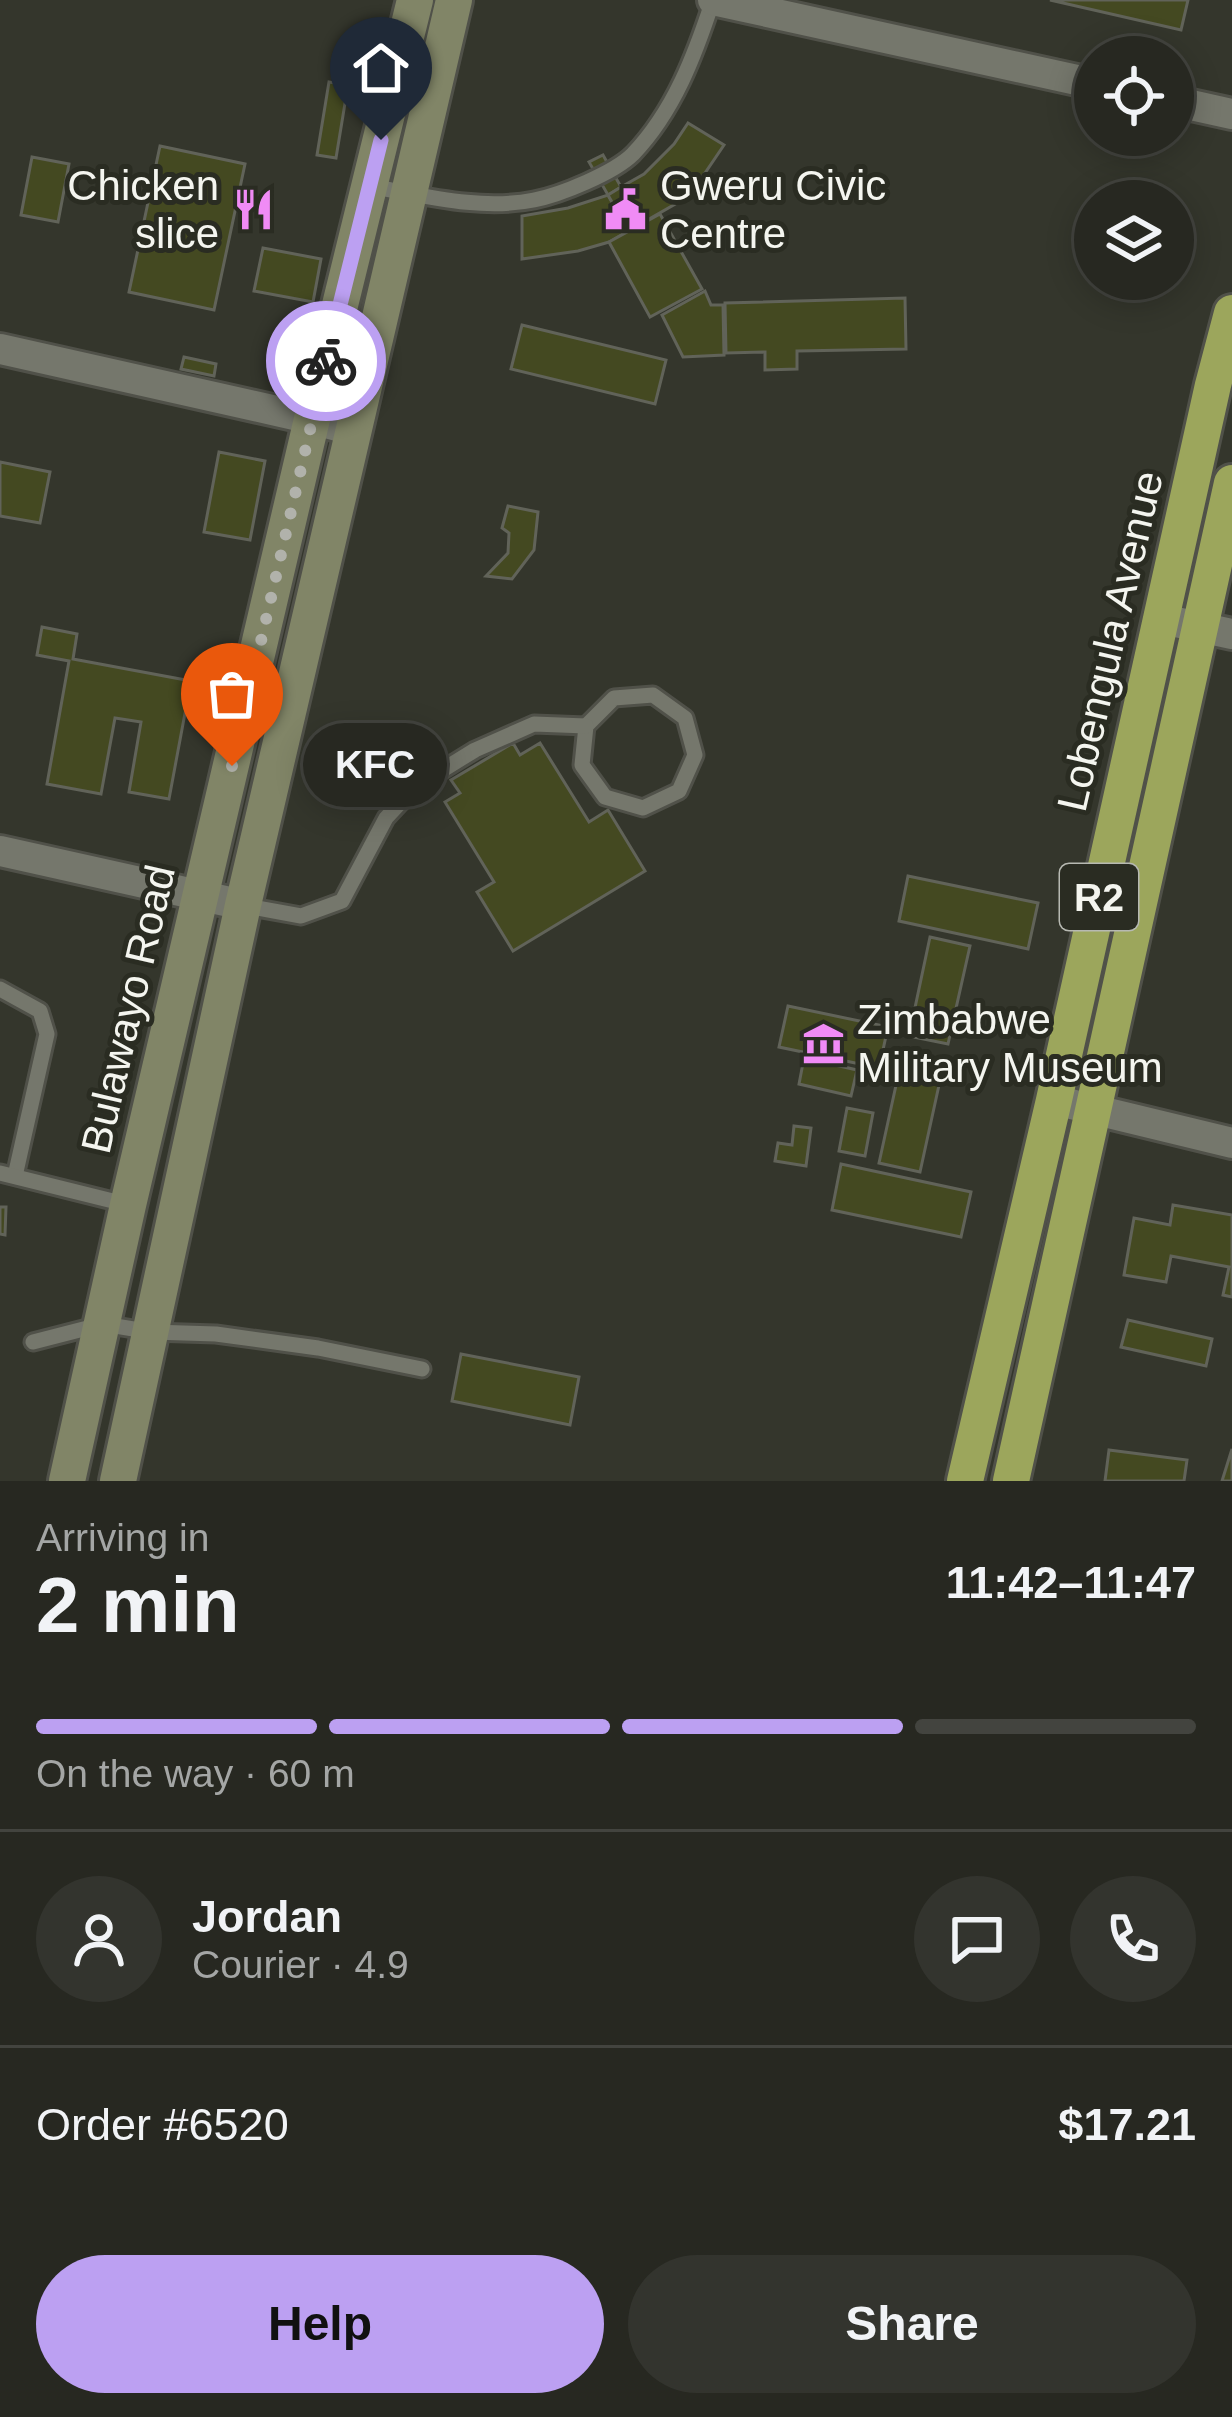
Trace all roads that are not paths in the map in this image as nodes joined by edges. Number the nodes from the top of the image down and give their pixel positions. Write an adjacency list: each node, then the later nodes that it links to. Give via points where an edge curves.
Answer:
1 (415, 0): 7 (street, Bulawayo Road)
2 (454, 0): 8 (street)
3 (713, 0): 4 (street); 8 (lane, via 676,94 630,157 533,200)
4 (1074, 79)
5 (1194, 106): 6 (street)
6 (1232, 114)
7 (369, 186): 8 (lane); 11 (street, Bulawayo Road)
8 (409, 193): 12 (street)
9 (1232, 313): 14 (highway, Lobengula Avenue / R2)
10 (0, 349): 11 (street)
11 (312, 418): 12 (street); 18 (street, Bulawayo Road)
12 (355, 431): 19 (street)
13 (1232, 483): 15 (highway, Lobengula Avenue / R2)
14 (1162, 619): 15 (street); 21 (highway, Lobengula Avenue / R2)
15 (1215, 631): 22 (highway, Lobengula Avenue / R2)
16 (586, 726): 16 (lane, via 614,698 653,695 685,718 695,755 679,791 643,808 604,797 582,765); 19 (lane, via 534,724 415,787 386,818 343,901 301,916)
17 (0, 854): 18 (street)
18 (201, 897): 19 (street); 25 (street, Bulawayo Road)
19 (243, 905): 27 (street)
20 (0, 989): 24 (lane, via 40,1011 47,1034)
21 (1054, 1100): 22 (street); 32 (highway, Lobengula Avenue / R2)
22 (1095, 1111): 23 (street); 33 (highway, Lobengula Avenue / R2)
23 (1232, 1143)
24 (7, 1174): 25 (lane)
25 (128, 1204): 26 (street, Bulawayo Road)
26 (104, 1324): 27 (lane); 28 (lane); 30 (street, Bulawayo Road)
27 (152, 1332): 29 (lane, via 298,1345); 31 (street)
28 (33, 1342)
29 (422, 1370)
30 (67, 1481)
31 (118, 1481)
32 (965, 1481)
33 (1011, 1481)

